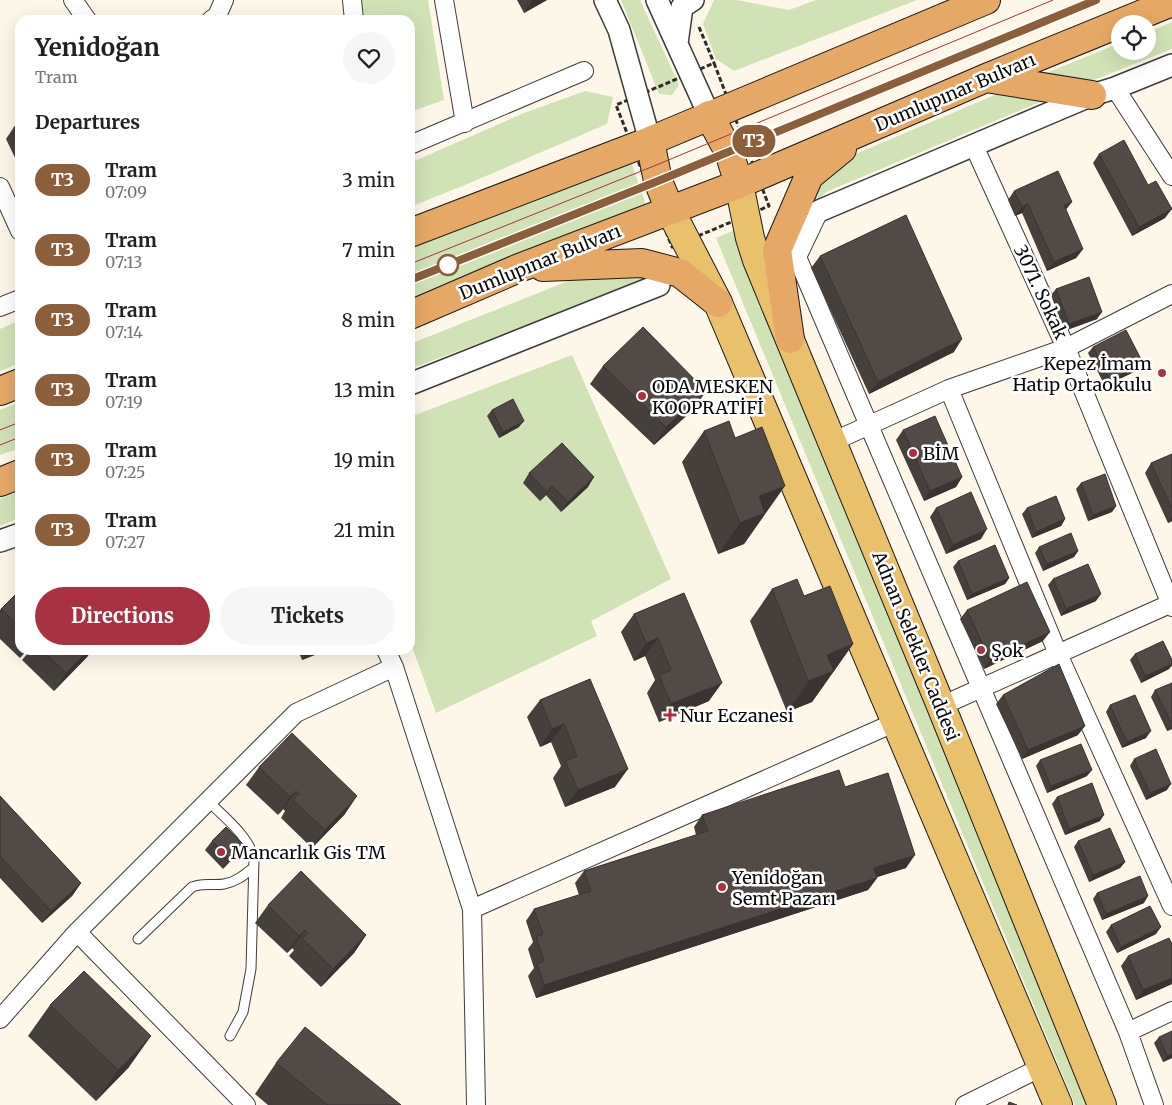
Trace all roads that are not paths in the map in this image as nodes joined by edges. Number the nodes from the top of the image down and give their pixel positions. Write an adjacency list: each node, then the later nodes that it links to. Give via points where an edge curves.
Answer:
1 (73, 0): 10 (street)
2 (224, 0): 11 (street)
3 (352, 0): 12 (street)
4 (444, 0): 19 (street)
5 (605, 0): 22 (street, via 619,30 638,96)
6 (657, 0): 13 (street)
7 (986, 0): 18 (highway)
8 (1172, 2): 16 (highway, Dumlupınar Bulvarı)
9 (694, 10): 13 (street, via 682,7)
10 (84, 15)
11 (217, 15)
12 (354, 15)
13 (677, 43): 18 (street, via 690,73)
14 (1172, 65): 17 (street)
15 (584, 71): 19 (street)
16 (986, 78): 17 (highway); 20 (highway, Dumlupınar Bulvarı)
17 (1104, 91): 23 (street); 24 (street)
18 (720, 111): 22 (highway); 25 (highway, via 729,152)
19 (465, 123): 21 (street)
20 (864, 130): 25 (highway, Dumlupınar Bulvarı); 38 (highway, via 808,176 777,250)
21 (415, 143)
22 (642, 144): 28 (highway, via 658,181); 30 (highway)
23 (974, 146): 27 (street); 39 (street, 3071. Sokak)
24 (1172, 176)
25 (748, 180): 28 (highway, Dumlupınar Bulvarı); 38 (main road, Adnan Selekler Caddesi, via 745,216 750,238)
26 (0, 187): 29 (street)
27 (819, 211): 44 (street, via 797,257)
28 (664, 212): 31 (highway, Dumlupınar Bulvarı); 35 (main road, via 686,241)
29 (15, 220)
30 (415, 231)
31 (519, 268): 35 (highway, via 642,263 680,273); 37 (highway, Dumlupınar Bulvarı)
32 (659, 285): 40 (street)
33 (1172, 294): 39 (street)
34 (15, 301): 36 (street)
35 (718, 303): 56 (main road)
36 (0, 307)
37 (415, 313)
38 (790, 339): 45 (main road, Adnan Selekler Caddesi)
39 (1066, 348): 42 (street); 50 (street, 3071. Sokak)
40 (415, 382)
41 (15, 385): 43 (highway)
42 (949, 389): 44 (street); 51 (street)
43 (0, 391)
44 (869, 425): 45 (street); 54 (street)
45 (832, 442): 55 (main road, Adnan Selekler Caddesi)
46 (15, 476): 47 (highway)
47 (0, 482)
48 (15, 536): 49 (street)
49 (0, 541)
50 (1172, 604): 51 (street)
51 (1058, 654): 54 (street); 59 (street)
52 (388, 655): 53 (street)
53 (394, 667): 57 (street, via 296,713); 60 (street)
54 (981, 688): 55 (street); 65 (street)
55 (941, 706): 72 (main road, Adnan Selekler Caddesi)
56 (896, 722): 60 (street); 67 (main road)
57 (208, 800): 58 (lane, via 249,843 253,852); 61 (street)
58 (253, 868): 62 (lane, via 226,884 201,883 192,887); 66 (lane, via 251,969 243,1012)
59 (1172, 906)
60 (472, 909): 69 (street)
61 (77, 932): 64 (street); 68 (street)
62 (138, 939)
63 (1172, 1010): 65 (street)
64 (0, 1019)
65 (1128, 1032): 73 (street)
66 (230, 1036)
67 (1042, 1067): 70 (street); 71 (main road)
68 (246, 1105)
69 (476, 1105)
70 (965, 1105)
71 (1058, 1105)
72 (1102, 1105)
73 (1154, 1105)

